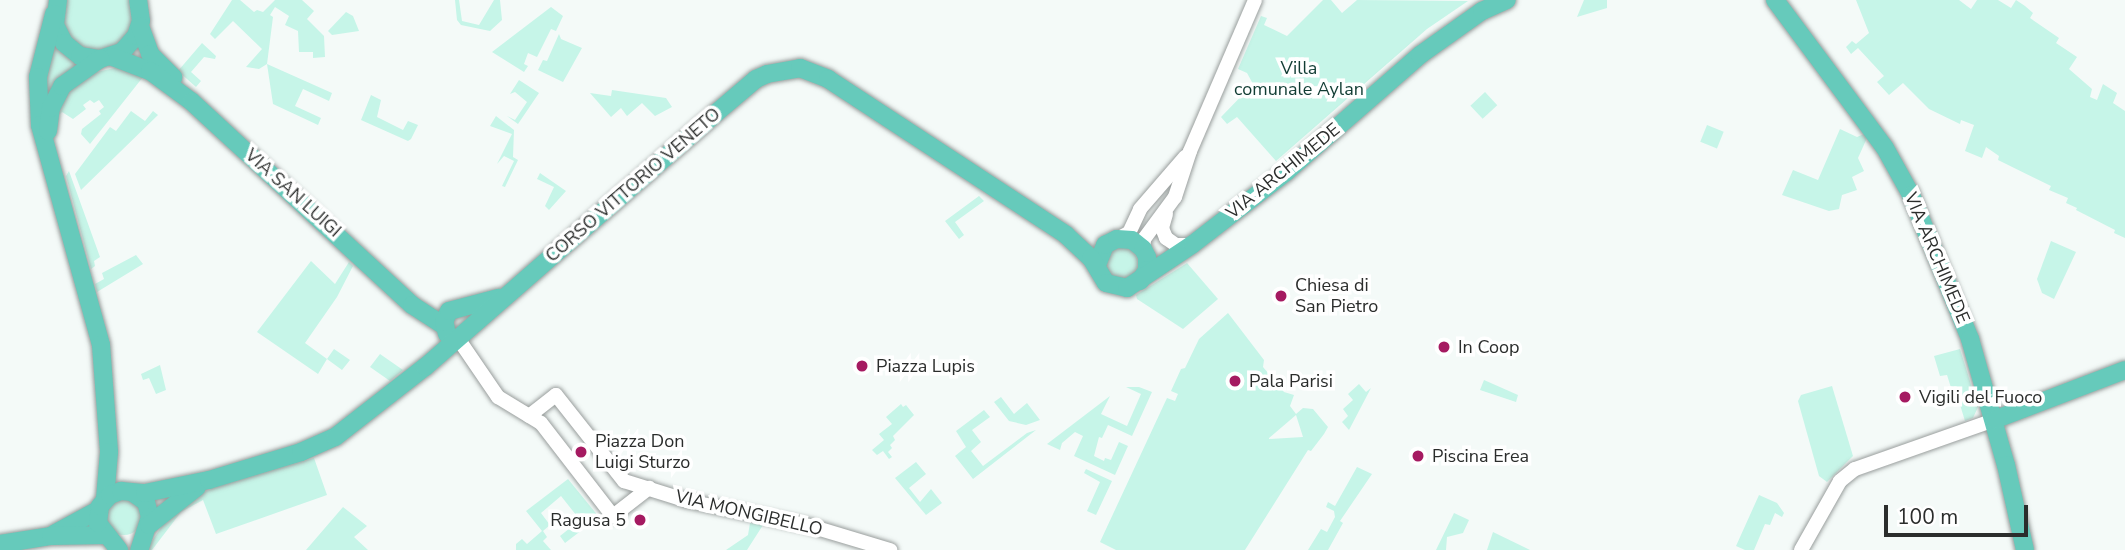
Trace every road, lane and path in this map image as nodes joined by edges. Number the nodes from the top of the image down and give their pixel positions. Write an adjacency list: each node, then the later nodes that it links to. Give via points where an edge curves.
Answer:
1 (138, 0): 7 (main road)
2 (153, 0): 7 (main road)
3 (1255, 0): 10 (street)
4 (1507, 0): 15 (main road, VIA ARCHIMEDE, via 1482,11 1420,55 1286,172)
5 (1775, 0): 25 (main road, VIA ARCHIMEDE, via 1896,163 1970,339)
6 (56, 4): 8 (main road, via 58,35 71,50 80,56); 11 (main road, via 41,57 37,99)
7 (141, 24): 8 (main road, via 130,45); 9 (main road, via 150,54)
8 (107, 58): 9 (main road, via 150,71); 11 (main road, via 70,78 55,97 48,125)
9 (192, 102): 19 (main road, VIA SAN LUIGI)
10 (1190, 151): 12 (street); 14 (street, via 1140,209 1129,233)
11 (50, 159): 26 (main road, via 101,345)
12 (1168, 209): 15 (street, via 1162,228 1166,238 1176,245); 16 (street, via 1144,239)
13 (1066, 235): 14 (main road); 17 (main road); 20 (main road, CORSO VITTORIO VENETO, via 818,73 790,68 756,79)
14 (1111, 242): 16 (main road, via 1132,240); 17 (main road)
15 (1191, 244): 16 (main road, via 1154,253); 18 (main road, VIA ARCHIMEDE)
16 (1144, 250): 18 (main road, via 1147,270)
17 (1097, 265): 18 (main road, via 1101,278 1112,287 1126,288)
18 (1140, 281)
19 (393, 284): 21 (main road, VIA SAN LUIGI, via 428,303); 22 (main road, VIA SAN LUIGI, via 419,310)
20 (511, 292): 21 (main road, CORSO VITTORIO VENETO); 22 (main road, CORSO VITTORIO VENETO)
21 (457, 308): 22 (main road, via 470,317)
22 (455, 332): 24 (street, via 498,397); 27 (main road, via 442,351 335,437)
23 (2125, 370): 25 (main road)
24 (529, 415): 28 (street, via 556,395); 31 (street, via 541,423 613,516)
25 (1994, 420): 39 (street, via 1855,469 1840,481); 40 (main road, VIA ARCHIMEDE)
26 (109, 452): 30 (main road, via 113,469); 32 (main road)
27 (209, 480): 30 (main road); 33 (main road, via 178,499)
28 (624, 481): 29 (street, VIA MONGIBELLO); 31 (street)
29 (649, 488): 31 (street); 38 (street, VIA MONGIBELLO)
30 (130, 492): 32 (main road, via 115,492); 33 (main road, via 146,502)
31 (636, 498)
32 (102, 504): 34 (main road); 35 (main road, via 98,523)
33 (147, 528): 35 (main road, via 128,543); 37 (main road)
34 (51, 536): 35 (main road); 36 (main road)
35 (110, 541)
36 (0, 544)
37 (139, 550)
38 (890, 550)
39 (1801, 550)
40 (2025, 550)

